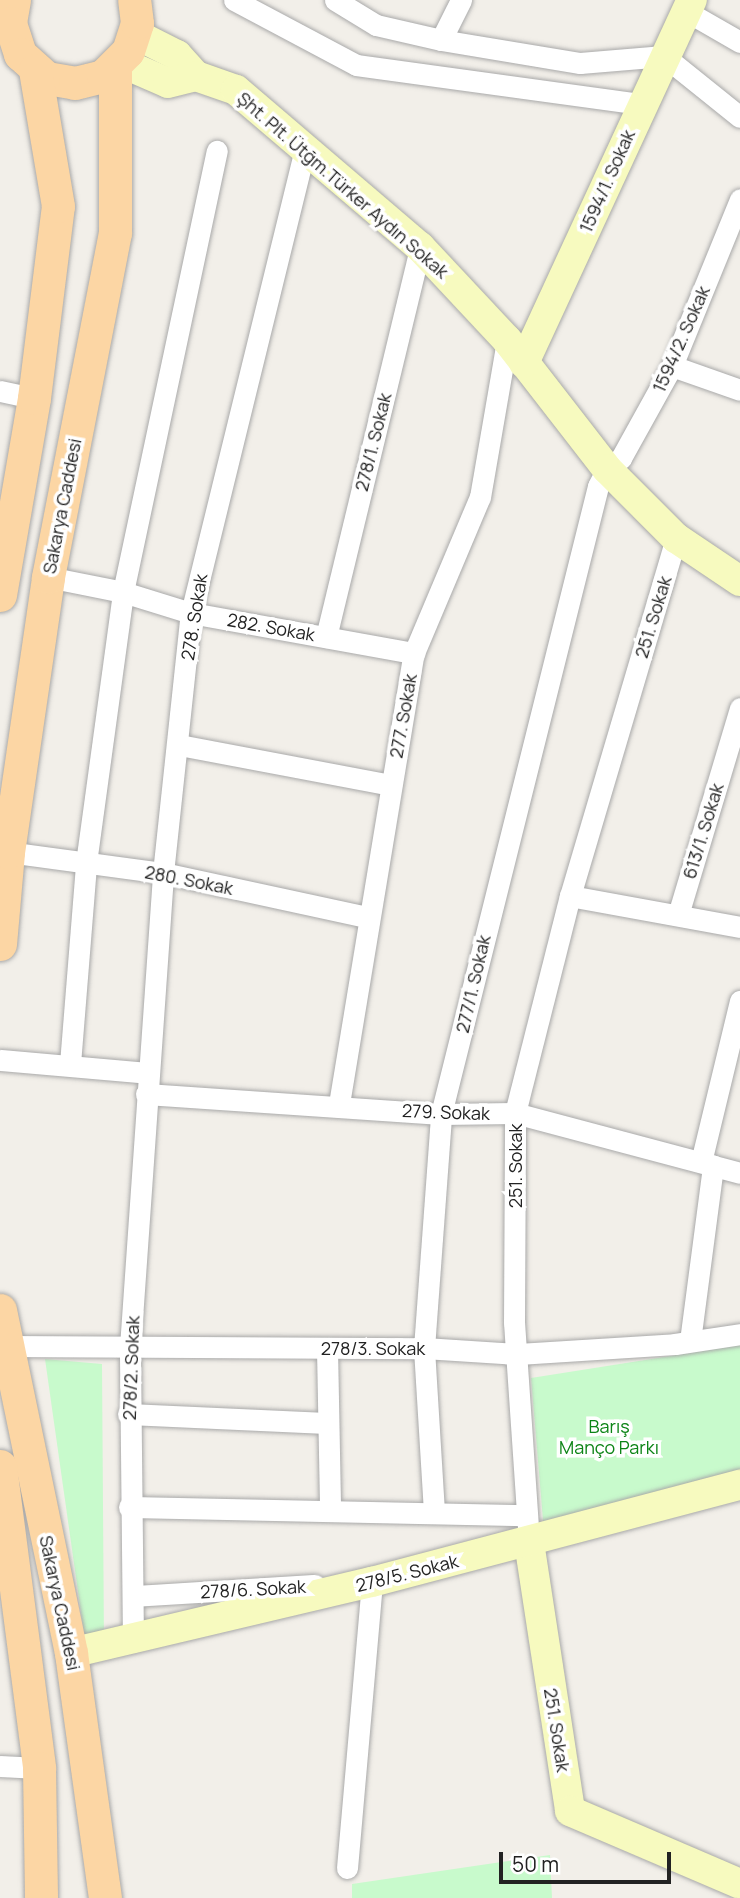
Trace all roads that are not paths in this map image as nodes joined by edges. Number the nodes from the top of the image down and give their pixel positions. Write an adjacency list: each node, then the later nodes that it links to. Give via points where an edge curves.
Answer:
1 (14, 0): 10 (main road, via 10,23)
2 (234, 0): 11 (street, via 356,65)
3 (335, 0): 7 (street, via 376,25)
4 (461, 0): 7 (street)
5 (689, 6): 8 (street); 9 (street, 1594/1. Sokak)
6 (130, 29): 10 (main road, via 90,81 75,83); 13 (street, Şht. Plt. Ütğm.Türker Aydın Sokak, via 168,83 196,76 236,90); 24 (main road, Sakarya Caddesi, via 115,233)
7 (441, 40): 9 (street, via 580,63)
8 (740, 42)
9 (664, 55): 11 (street, 1594/1. Sokak); 12 (street)
10 (18, 59): 21 (main road, via 58,206)
11 (641, 104): 17 (street, 1594/1. Sokak)
12 (740, 117)
13 (305, 150): 16 (street, Şht. Plt. Ütğm.Türker Aydın Sokak); 28 (street, 278. Sokak)
14 (218, 151): 26 (street)
15 (740, 199): 18 (street, 1594/2. Sokak)
16 (420, 247): 17 (street, Şht. Plt. Ütğm.Türker Aydın Sokak); 29 (street, 278/1. Sokak)
17 (515, 351): 22 (street, Şht. Plt. Ütğm.Türker Aydın Sokak); 30 (street, 277. Sokak, via 480,497)
18 (672, 366): 19 (street); 22 (street, 1594/2. Sokak, via 621,458)
19 (740, 390)
20 (0, 391): 21 (street)
21 (34, 398): 27 (main road)
22 (607, 469): 23 (street, Şht. Plt. Ütğm.Türker Aydın Sokak); 47 (street, 277/1. Sokak, via 514,811)
23 (676, 538): 25 (street, Şht. Plt. Ütğm.Türker Aydın Sokak); 37 (street, 251. Sokak)
24 (48, 578): 26 (street, 282. Sokak); 34 (main road, Sakarya Caddesi)
25 (740, 581)
26 (123, 592): 28 (street, 282. Sokak); 35 (street)
27 (0, 595)
28 (191, 613): 29 (street, 282. Sokak); 32 (street, 278. Sokak)
29 (326, 637): 30 (street, 282. Sokak)
30 (414, 653): 33 (street, 277. Sokak)
31 (740, 708): 38 (street, 613/1. Sokak)
32 (178, 745): 33 (street); 36 (street, 278. Sokak)
33 (391, 785): 39 (street, 277. Sokak)
34 (8, 852): 35 (street, 280. Sokak); 41 (main road, Sakarya Caddesi)
35 (86, 863): 36 (street, 280. Sokak); 44 (street)
36 (163, 873): 39 (street, 280. Sokak); 45 (street, 278. Sokak)
37 (570, 895): 38 (street); 48 (street, 251. Sokak)
38 (678, 915): 40 (street)
39 (368, 917): 46 (street, 277. Sokak)
40 (740, 927)
41 (0, 944)
42 (740, 1001): 49 (street)
43 (0, 1059): 44 (street, 279. Sokak)
44 (71, 1064): 45 (street, 279. Sokak)
45 (147, 1083): 46 (street, 279. Sokak); 55 (street, 278/2. Sokak)
46 (340, 1104): 47 (street, 279. Sokak)
47 (442, 1114): 48 (street, 279. Sokak); 57 (street, 277/1. Sokak)
48 (515, 1114): 49 (street, 279. Sokak); 58 (street, 251. Sokak)
49 (707, 1164): 50 (street, 279. Sokak); 53 (street)
50 (740, 1173)
51 (0, 1311): 54 (main road, Sakarya Caddesi)
52 (740, 1334): 53 (street, 278/3. Sokak)
53 (690, 1341): 58 (street, 278/3. Sokak)
54 (5, 1346): 55 (street, 278/3. Sokak); 71 (main road, Sakarya Caddesi)
55 (130, 1347): 56 (street, 278/3. Sokak); 59 (street, 278/2. Sokak)
56 (327, 1348): 57 (street, 278/3. Sokak); 60 (street)
57 (424, 1348): 58 (street, 278/3. Sokak); 66 (street, 277/1. Sokak)
58 (518, 1354): 67 (street, 251. Sokak)
59 (128, 1414): 60 (street); 64 (street, 278/2. Sokak)
60 (327, 1423): 65 (street)
61 (0, 1465): 62 (main road, Sakarya Caddesi)
62 (0, 1471): 73 (main road, Sakarya Caddesi)
63 (740, 1485): 67 (street, 278/5. Sokak)
64 (129, 1507): 65 (street, 278/5. Sokak); 69 (street, 278/2. Sokak)
65 (330, 1509): 66 (street, 278/5. Sokak)
66 (434, 1511): 67 (street, 278/5. Sokak)
67 (528, 1529): 68 (street, 278/5. Sokak); 75 (street, 251. Sokak, via 570,1811)
68 (372, 1582): 69 (street, 278/6. Sokak); 70 (street, 278/5. Sokak); 74 (street)
69 (134, 1596): 70 (street, 278/2. Sokak)
70 (134, 1642): 71 (street, 278/5. Sokak)
71 (71, 1653): 77 (main road, Sakarya Caddesi)
72 (0, 1766): 73 (street)
73 (39, 1768): 76 (main road, Sakarya Caddesi)
74 (347, 1868)
75 (740, 1884)
76 (41, 1898)
77 (105, 1898)

